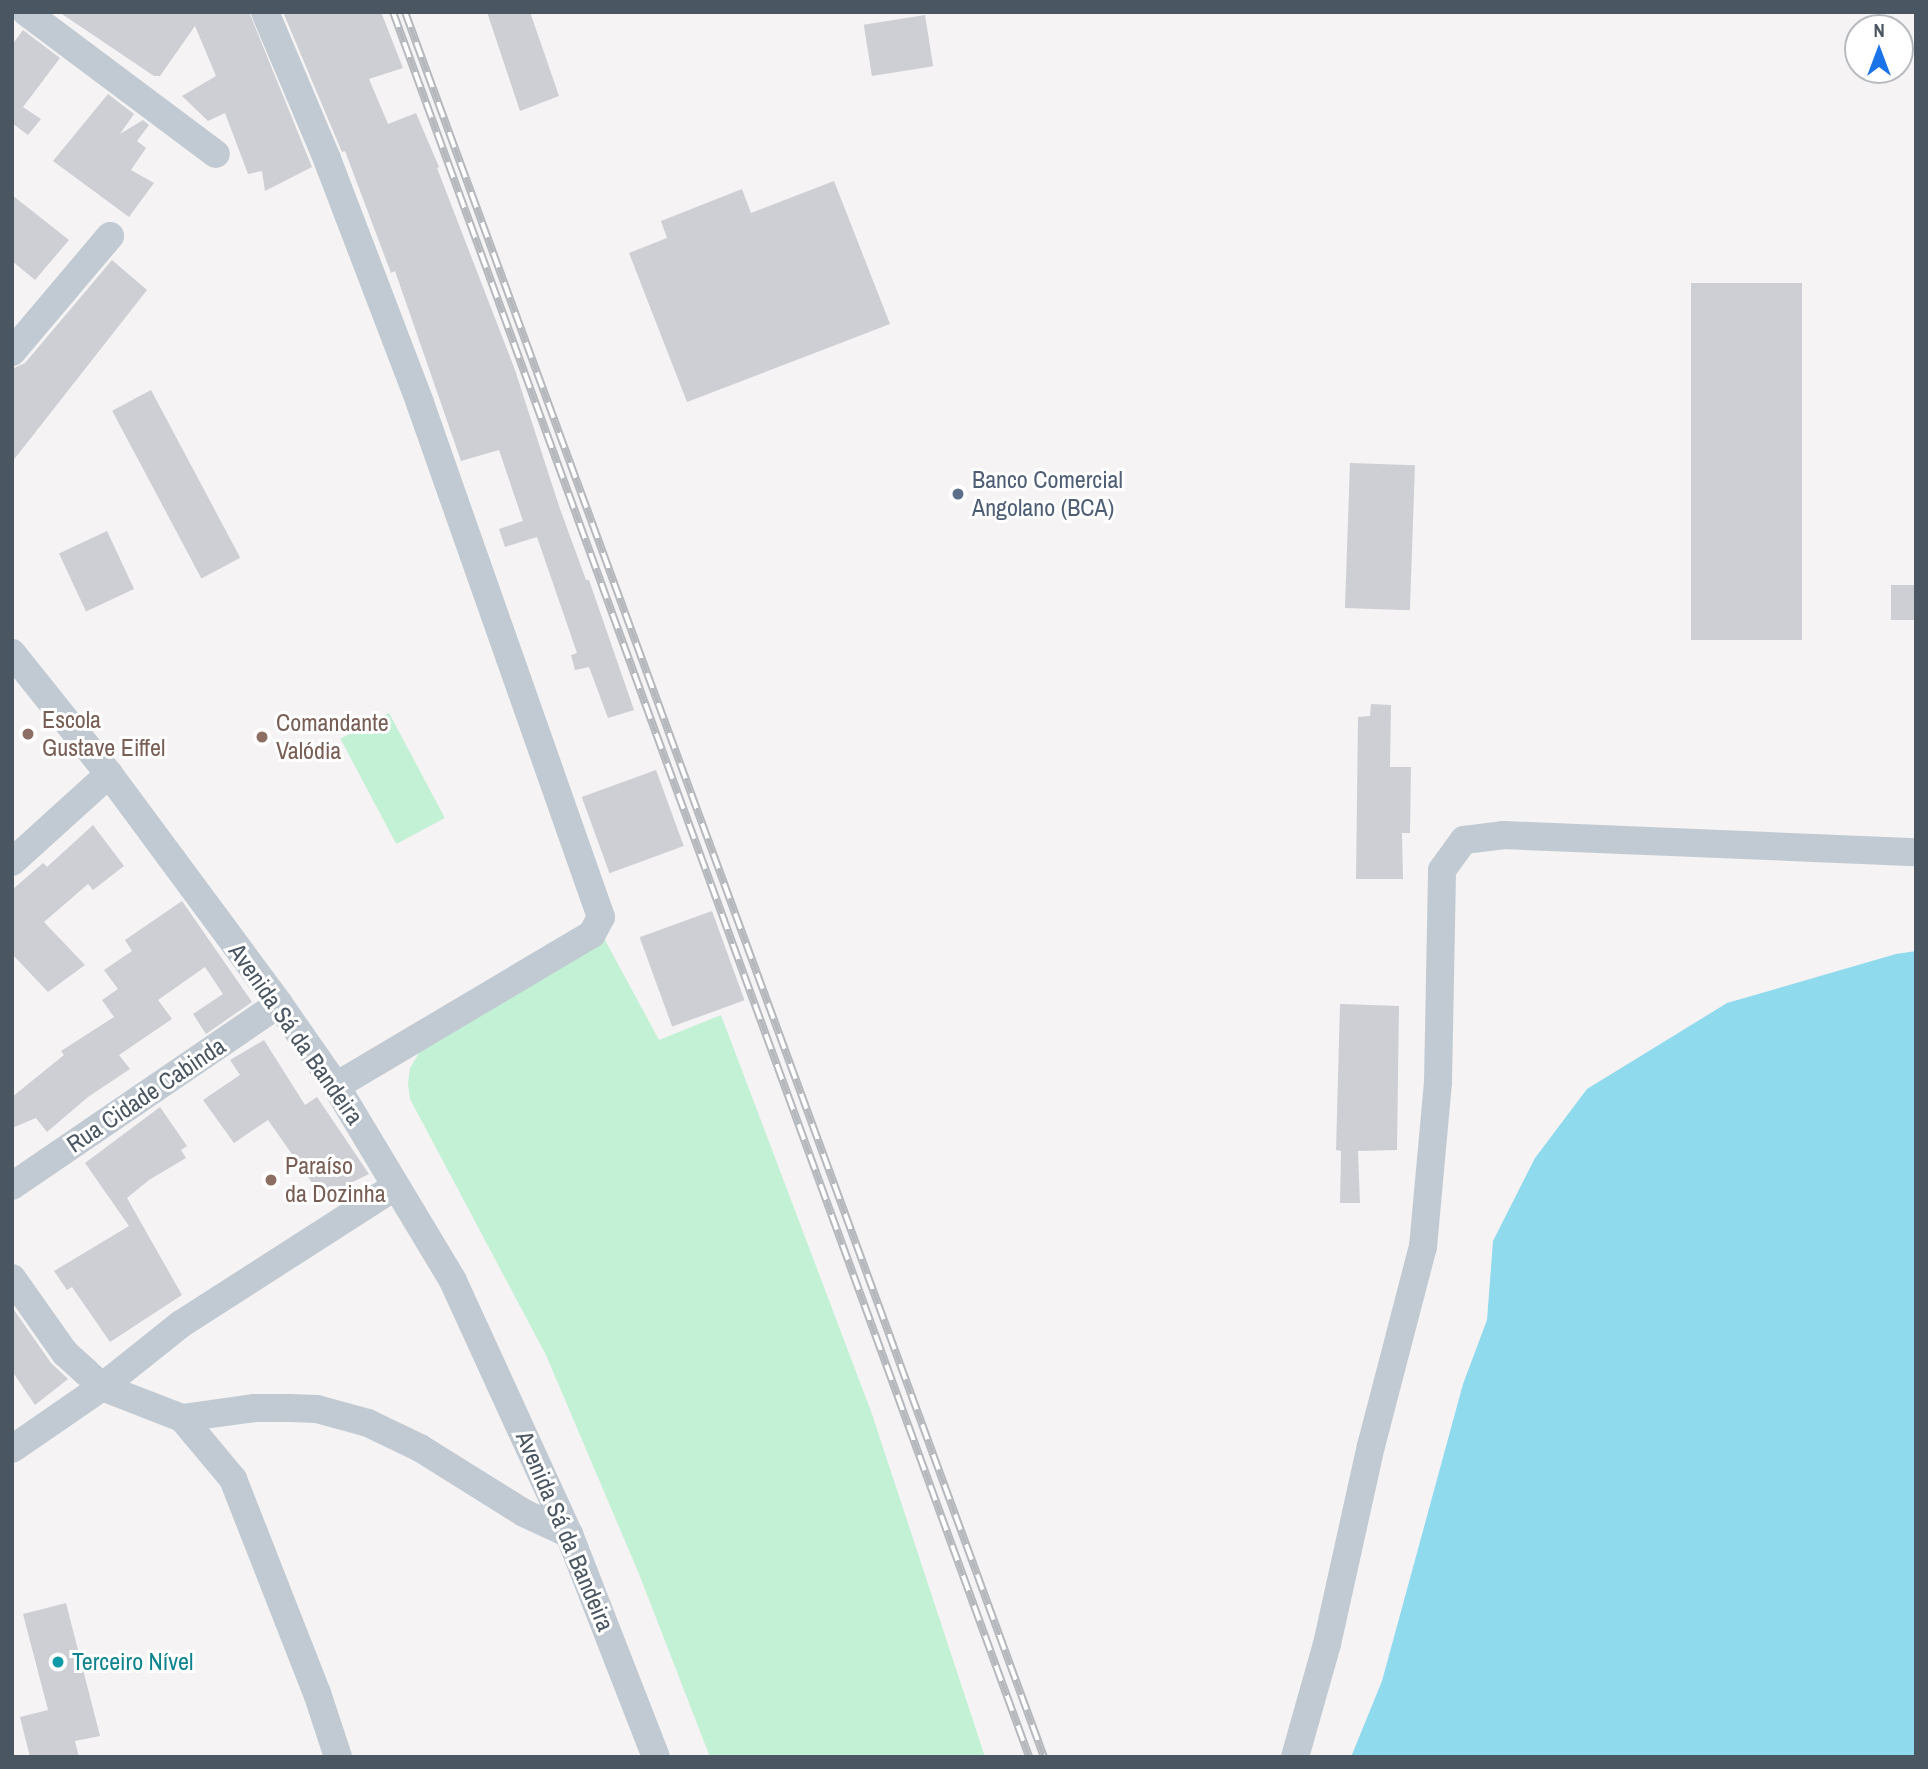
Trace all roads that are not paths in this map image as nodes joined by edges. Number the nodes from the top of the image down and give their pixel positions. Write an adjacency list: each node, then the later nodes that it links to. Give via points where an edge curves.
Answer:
1 (17, 12): 4 (street)
2 (26, 12): 5 (street)
3 (265, 12): 13 (street, via 421,402 601,917 592,934)
4 (12, 18)
5 (216, 154)
6 (110, 236): 7 (street)
7 (12, 352)
8 (12, 653): 9 (street, Avenida Sá da Bandeira)
9 (109, 774): 11 (street); 12 (street, Avenida Sá da Bandeira)
10 (1916, 852): 23 (street, via 1503,835 1464,839 1442,870 1438,1082 1423,1247 1371,1446 1327,1644)
11 (12, 862)
12 (279, 1004): 13 (street, Avenida Sá da Bandeira); 14 (street, Rua Cidade Cabinda)
13 (336, 1086): 15 (street, Avenida Sá da Bandeira)
14 (12, 1186)
15 (396, 1186): 17 (street, via 181,1324); 20 (street, Avenida Sá da Bandeira, via 453,1281)
16 (12, 1278): 17 (street, via 65,1353)
17 (102, 1387): 18 (street); 19 (street)
18 (182, 1418): 20 (street, via 289,1408 317,1409 368,1423 421,1448 524,1513); 21 (street, via 233,1479)
19 (12, 1449)
20 (569, 1534): 22 (street, Avenida Sá da Bandeira)
21 (338, 1757)
22 (656, 1757)
23 (1295, 1757)

